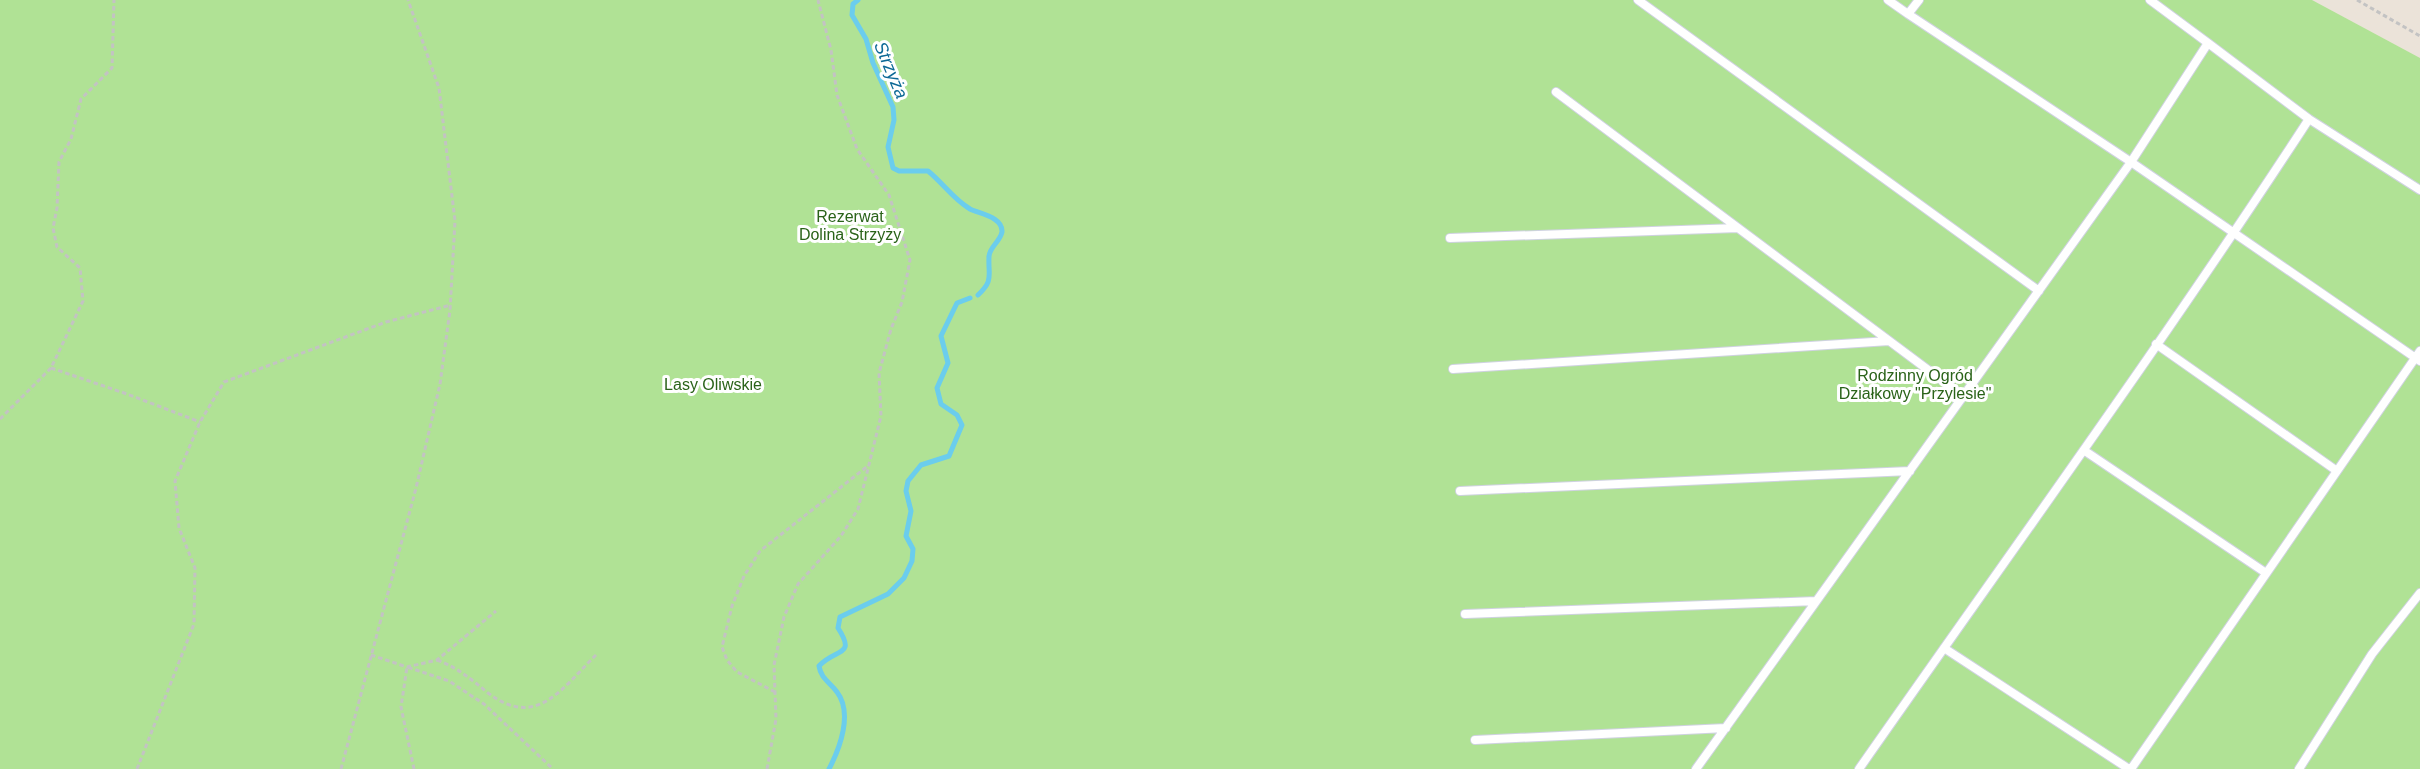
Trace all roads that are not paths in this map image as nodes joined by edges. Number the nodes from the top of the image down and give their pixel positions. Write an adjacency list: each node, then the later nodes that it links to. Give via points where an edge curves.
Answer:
1 (1638, 0): 14 (lane)
2 (1888, 0): 5 (lane)
3 (1918, 0): 5 (lane)
4 (2150, 0): 6 (lane)
5 (1908, 14): 9 (lane)
6 (2208, 43): 8 (lane); 9 (lane)
7 (1556, 92): 11 (lane)
8 (2309, 119): 10 (lane); 12 (lane)
9 (2131, 162): 12 (lane); 14 (lane)
10 (2420, 190)
11 (1738, 228): 13 (lane); 15 (lane)
12 (2234, 234): 16 (lane); 17 (lane)
13 (1450, 238)
14 (2039, 291): 19 (lane)
15 (1889, 341): 18 (lane); 19 (lane)
16 (2156, 344): 20 (lane); 22 (lane)
17 (2418, 357): 22 (lane)
18 (1453, 369)
19 (1963, 396): 21 (lane)
20 (2085, 451): 24 (lane); 28 (lane)
21 (1910, 471): 23 (lane); 26 (lane)
22 (2337, 471): 24 (lane)
23 (1460, 491)
24 (2266, 573): 33 (lane)
25 (2420, 593): 34 (lane, via 2372,654)
26 (1816, 601): 27 (lane); 29 (lane)
27 (1465, 614)
28 (1944, 648): 32 (lane); 33 (lane)
29 (1726, 728): 30 (lane); 31 (lane)
30 (1475, 740)
31 (1696, 769)
32 (1859, 769)
33 (2130, 769)
34 (2299, 769)

